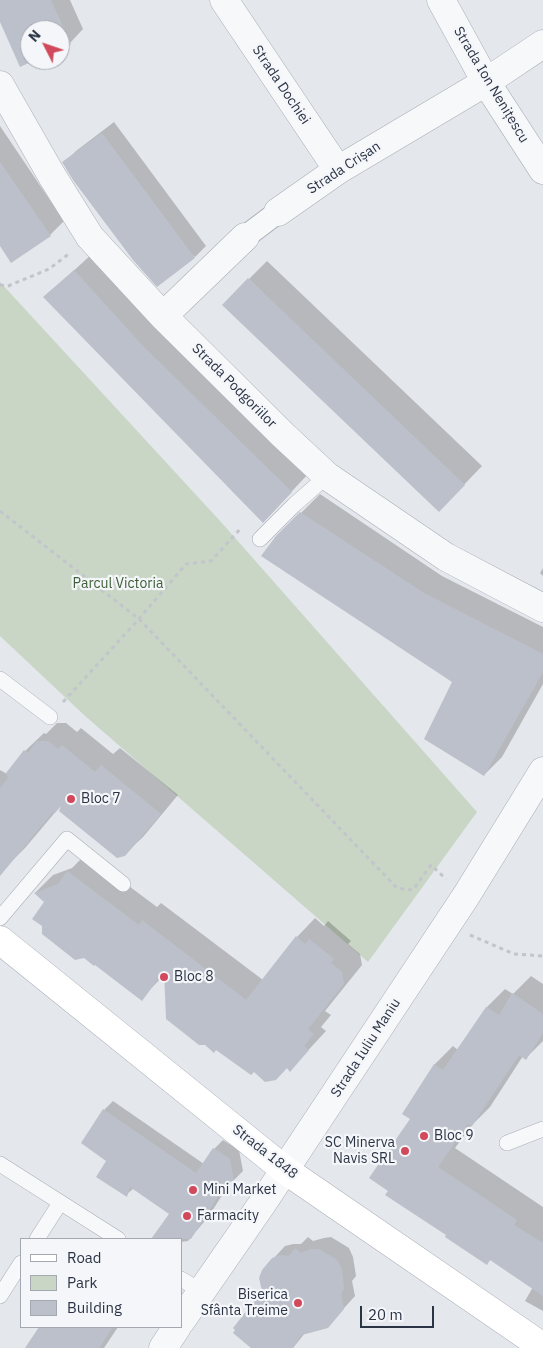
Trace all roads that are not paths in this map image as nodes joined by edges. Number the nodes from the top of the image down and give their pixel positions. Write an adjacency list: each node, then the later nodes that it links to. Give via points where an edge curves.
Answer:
1 (224, 0): 6 (street, Strada Dochiei)
2 (441, 0): 4 (street, Strada Ion Nenițescu)
3 (543, 44): 4 (street, Strada Crișan)
4 (486, 82): 6 (street, Strada Crișan); 7 (street, Strada Ion Nenițescu)
5 (0, 85): 10 (street, Strada Podgoriilor, via 90,237)
6 (338, 170): 8 (street, Strada Crișan)
7 (543, 170)
8 (278, 212): 9 (street, Strada Crișan)
9 (245, 237): 10 (street, Strada Crișan)
10 (163, 316): 11 (street, Strada Podgoriilor)
11 (327, 476): 12 (lane); 13 (street, Strada Podgoriilor, via 446,557)
12 (260, 539)
13 (543, 608)
14 (0, 679): 15 (lane)
15 (50, 717)
16 (543, 771): 23 (street, Strada Iuliu Maniu, via 466,896)
17 (123, 884): 18 (lane, via 67,839)
18 (0, 918)
19 (0, 940): 23 (main road, Strada 1848)
20 (543, 1129): 21 (lane)
21 (507, 1143)
22 (0, 1164): 24 (lane)
23 (285, 1170): 28 (street, Strada Iuliu Maniu); 32 (main road, Strada 1848)
24 (60, 1203): 25 (lane); 26 (lane)
25 (38, 1238)
26 (116, 1238)
27 (20, 1265): 29 (lane)
28 (191, 1285): 30 (street, Strada Iuliu Maniu)
29 (0, 1296)
30 (182, 1317)
31 (176, 1328): 33 (street)
32 (543, 1347)
33 (163, 1348)

